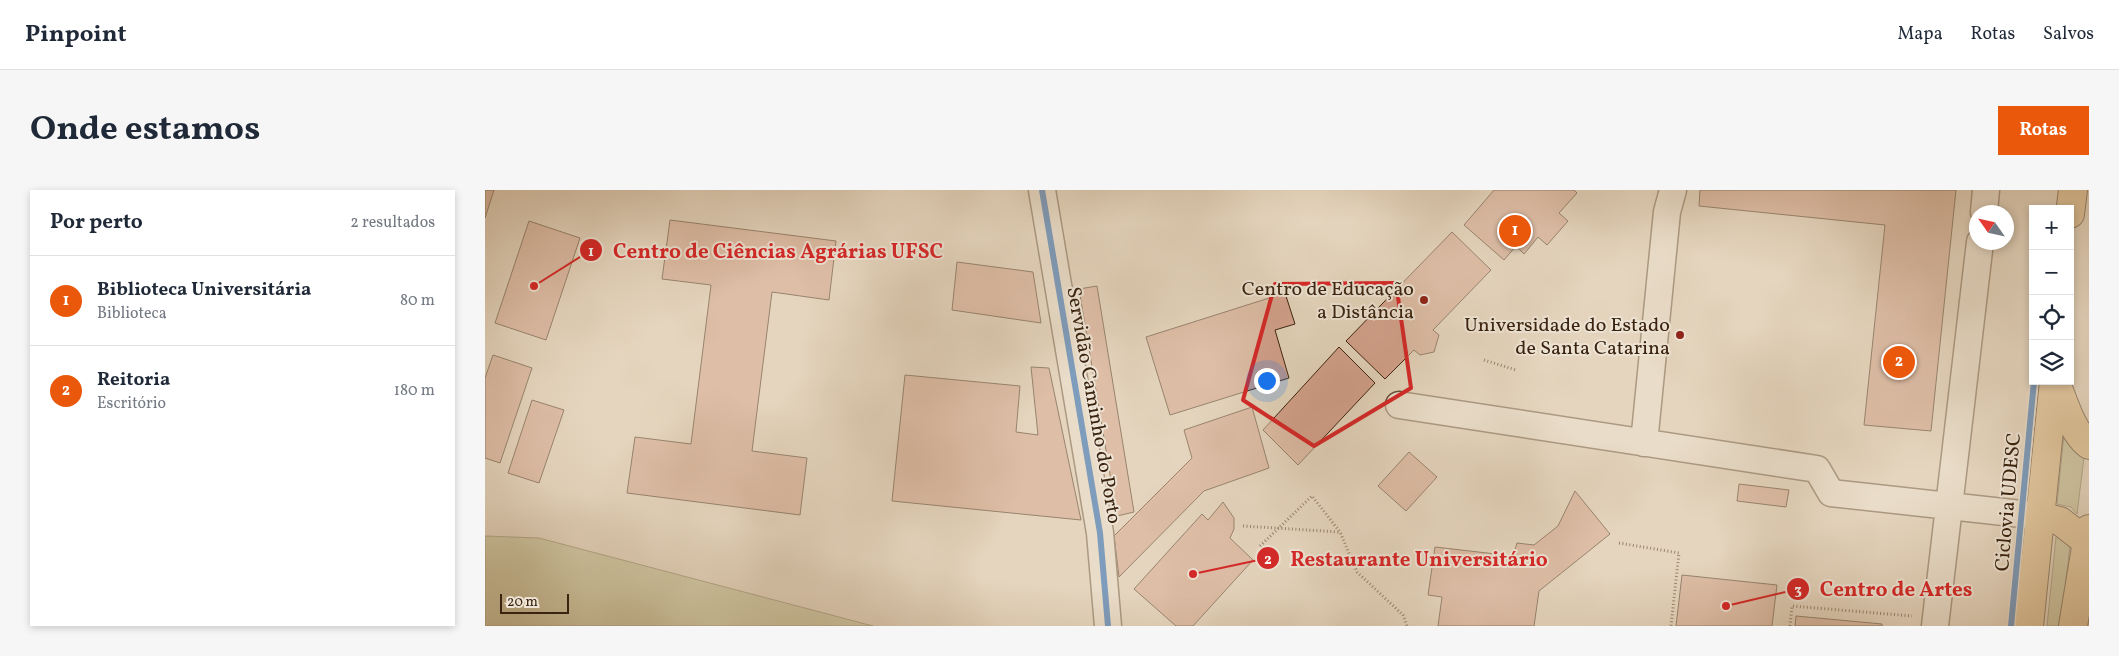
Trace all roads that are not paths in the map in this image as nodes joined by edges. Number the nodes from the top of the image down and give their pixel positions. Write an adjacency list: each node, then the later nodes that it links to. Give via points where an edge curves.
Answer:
1 (1041, 190): 17 (street, Servidão Caminho do Porto, via 1100,532)
2 (1673, 190): 11 (street, via 1666,218)
3 (1986, 190): 5 (street)
4 (2073, 190): 6 (main road)
5 (1985, 205)
6 (2071, 205)
7 (1979, 250): 13 (street)
8 (2054, 385): 14 (main road)
9 (2056, 385): 12 (main road, via 2077,430)
10 (1399, 405): 11 (street)
11 (1644, 443): 13 (street, via 1817,469 1831,492)
12 (2089, 445)
13 (1949, 506): 14 (street); 16 (street)
14 (2039, 516): 15 (main road, via 2060,521); 18 (main road)
15 (2088, 535): 19 (main road)
16 (1928, 621)
17 (1108, 626)
18 (2029, 626)
19 (2073, 626)

